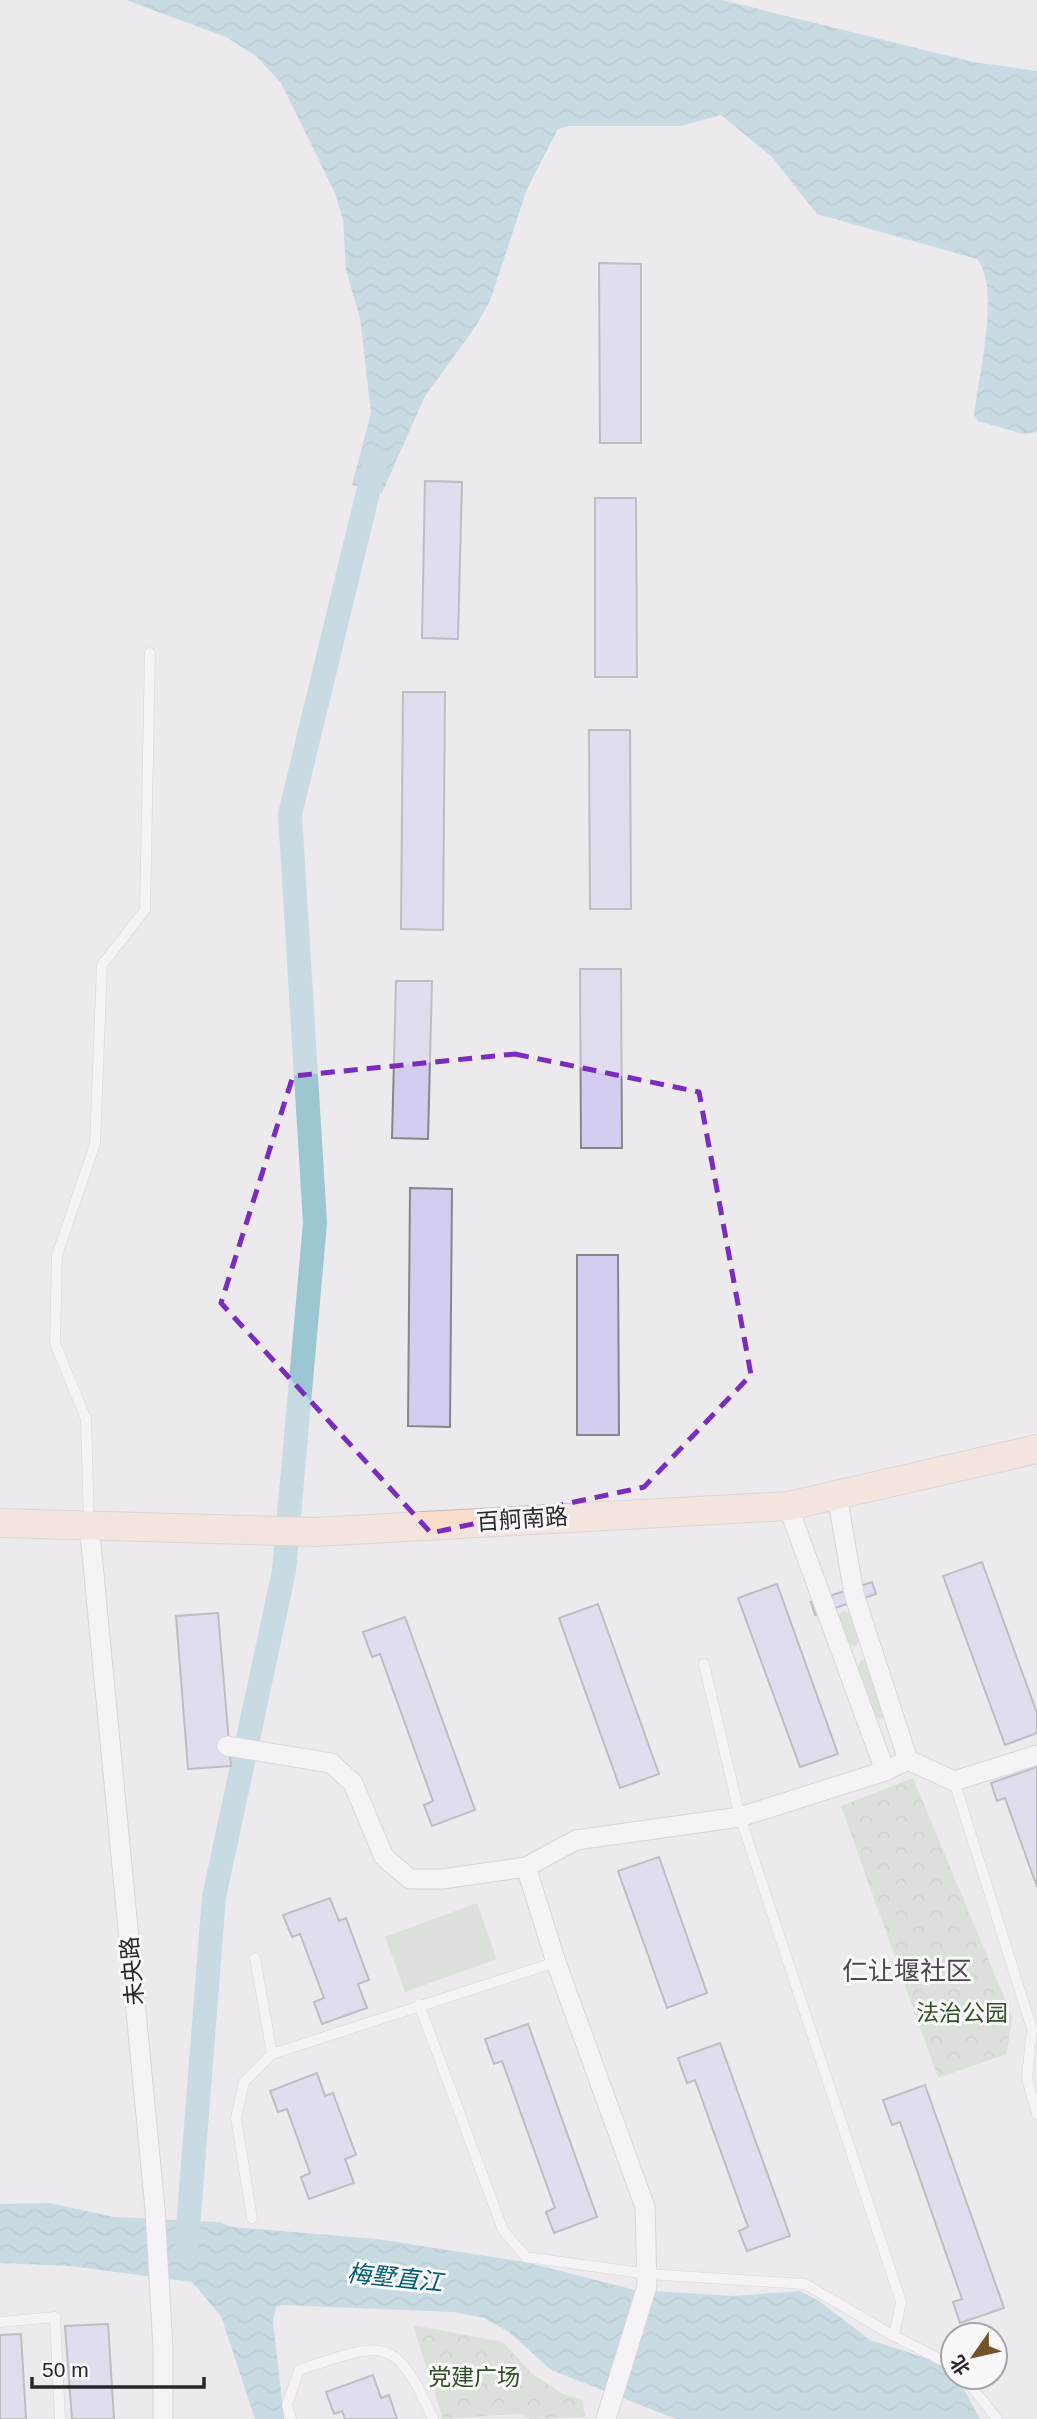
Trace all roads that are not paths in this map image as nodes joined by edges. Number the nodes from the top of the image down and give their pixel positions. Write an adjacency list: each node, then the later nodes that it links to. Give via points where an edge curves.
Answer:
1 (150, 653): 6 (lane, via 145,910 102,965 95,1144 57,1255 55,1343 86,1419)
2 (1037, 1449): 3 (street, 百舸南路)
3 (837, 1495): 4 (street, 百舸南路); 10 (street, via 854,1594)
4 (788, 1506): 6 (street, 百舸南路, via 315,1532); 11 (street)
5 (0, 1523): 6 (street, 百舸南路)
6 (89, 1523): 28 (street, 未央路, via 155,2209)
7 (704, 1664): 13 (lane)
8 (227, 1746): 14 (street, via 331,1763 353,1783 384,1857 410,1879)
9 (1037, 1755): 12 (street)
10 (908, 1760): 11 (street); 12 (street)
11 (884, 1771): 13 (street)
12 (954, 1781): 19 (lane, via 1032,2029 1027,2078)
13 (740, 1817): 14 (street, via 576,1840); 23 (lane, via 901,2302)
14 (526, 1867): 16 (street)
15 (255, 1958): 18 (lane)
16 (556, 1962): 17 (lane); 21 (street, via 645,2207)
17 (419, 2004): 18 (lane); 21 (lane, via 503,2230 526,2257)
18 (272, 2054): 20 (lane, via 244,2082 236,2118)
19 (1037, 2114)
20 (252, 2218)
21 (648, 2280): 23 (lane, via 805,2284); 26 (street)
22 (0, 2322): 27 (lane, via 55,2317)
23 (894, 2336): 24 (lane)
24 (939, 2359)
25 (975, 2391): 31 (lane)
26 (607, 2416)
27 (60, 2419)
28 (163, 2419)
29 (291, 2419): 30 (lane, via 287,2404 299,2370 365,2348 394,2354 415,2378)
30 (433, 2419)
31 (997, 2419)

